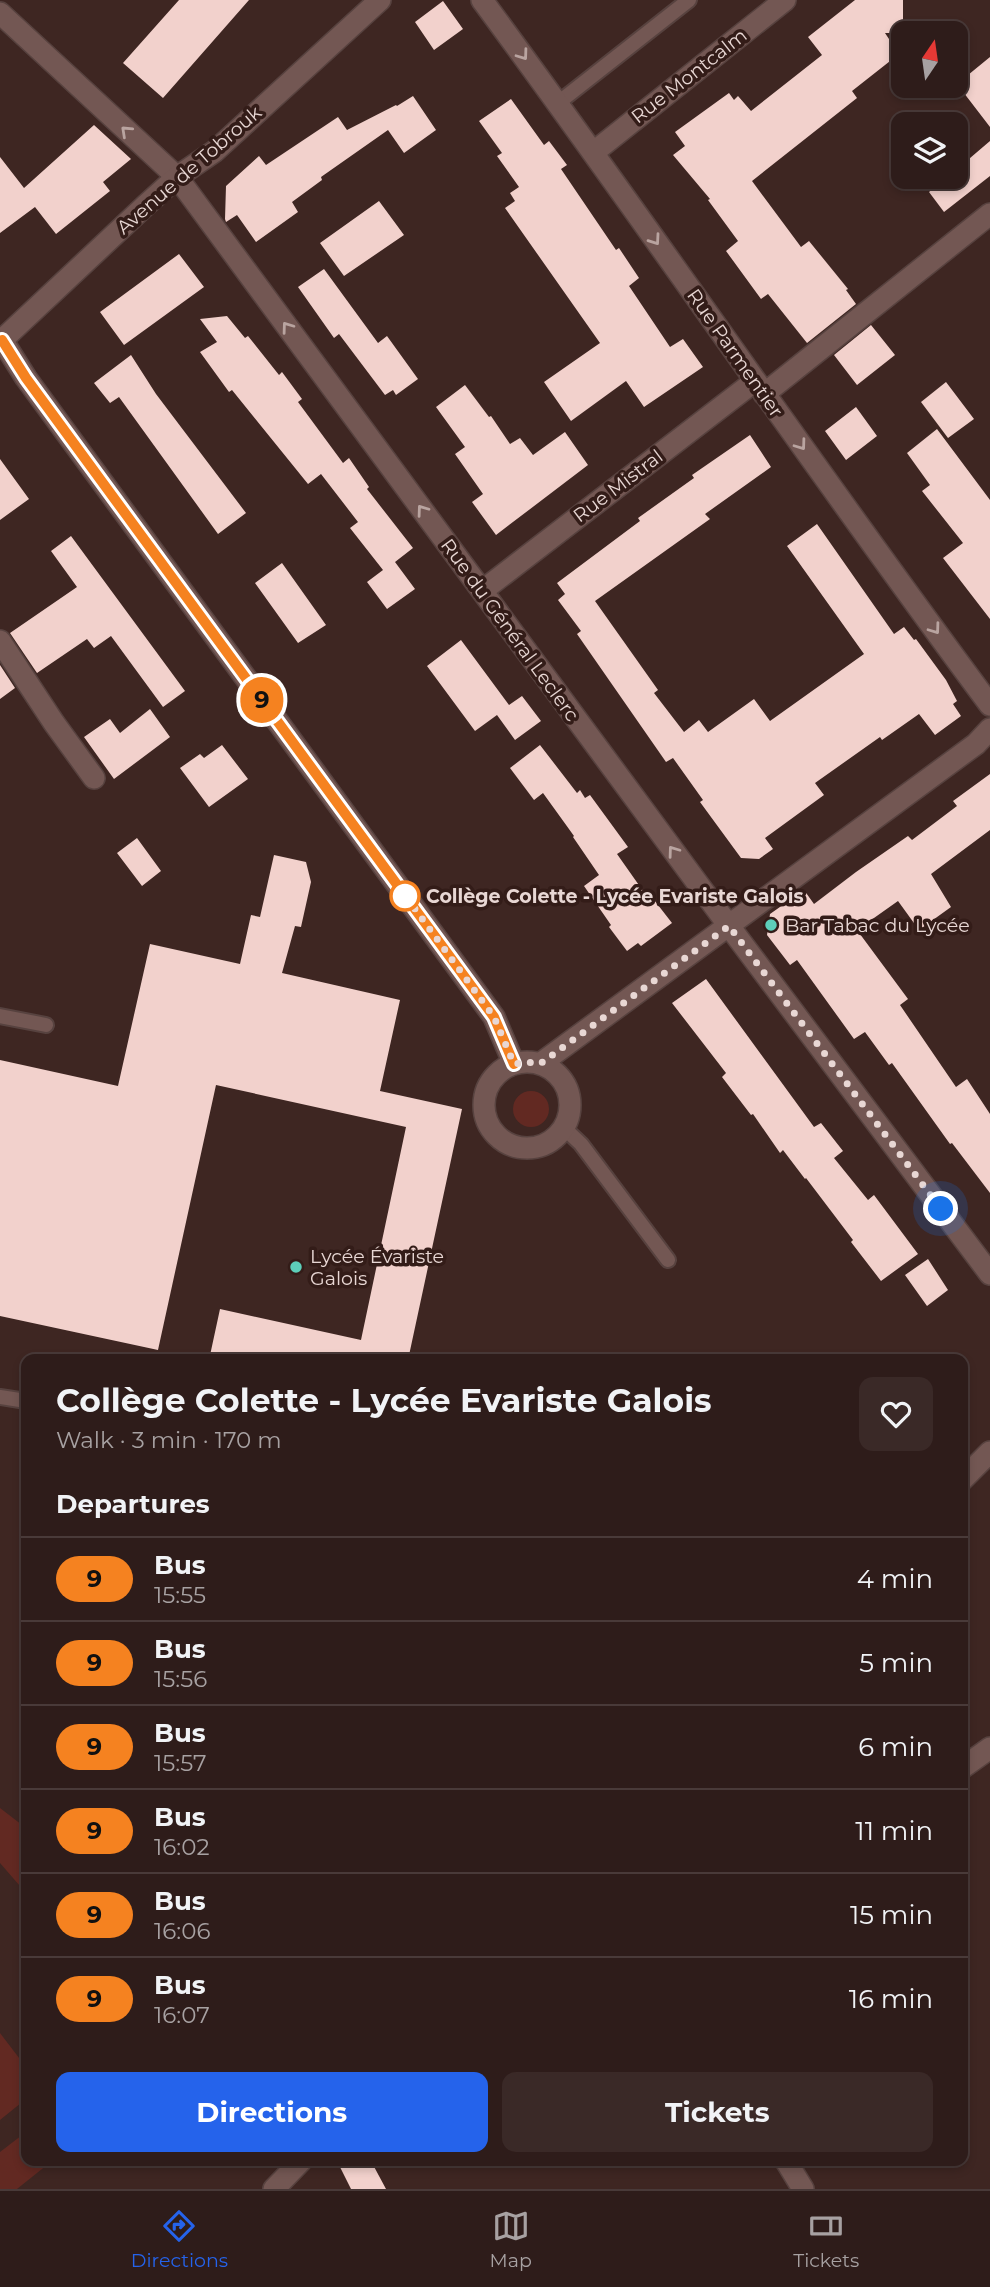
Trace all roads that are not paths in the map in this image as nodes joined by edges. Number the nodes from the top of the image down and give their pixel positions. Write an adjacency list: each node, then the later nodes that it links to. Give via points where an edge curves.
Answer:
1 (380, 0): 8 (street, Avenue de Tobrouk, via 215,151)
2 (482, 0): 6 (street, Rue Parmentier, one-way to 6)
3 (689, 0): 6 (lane)
4 (785, 0): 7 (street, Rue Montcalm)
5 (0, 13): 8 (street, Rue du Général Leclerc, one-way to 5)
6 (558, 103): 7 (street, Rue Parmentier)
7 (594, 152): 11 (street, Rue Parmentier, one-way to 11)
8 (177, 177): 10 (street, Avenue de Tobrouk); 12 (street, Rue du Général Leclerc, one-way to 8)
9 (990, 214): 11 (street, Rue Mistral)
10 (1, 341): 20 (street, via 494,1017)
11 (759, 388): 12 (street, Rue Mistral); 14 (street, Rue Parmentier, one-way to 14)
12 (482, 591): 17 (street, Rue du Général Leclerc, one-way to 12)
13 (0, 641): 16 (street)
14 (990, 705)
15 (990, 729): 17 (street)
16 (94, 778)
17 (729, 926): 21 (street); 24 (street, Rue du Général Leclerc)
18 (0, 1016): 19 (lane)
19 (46, 1025)
20 (514, 1064): 21 (street); 22 (street, via 492,1079 485,1091 483,1105 492,1131 515,1146 528,1147 542,1145)
21 (540, 1064): 22 (street, via 552,1070 567,1090 570,1103)
22 (563, 1128): 23 (lane, via 581,1144)
23 (668, 1260)
24 (990, 1274)
25 (0, 1397): 26 (lane)
26 (21, 1400)
27 (990, 1452): 28 (street)
28 (968, 1474)
29 (990, 1748): 30 (street)
30 (968, 1764)
31 (296, 2166): 33 (street)
32 (789, 2166): 34 (street)
33 (274, 2189)
34 (803, 2189)

